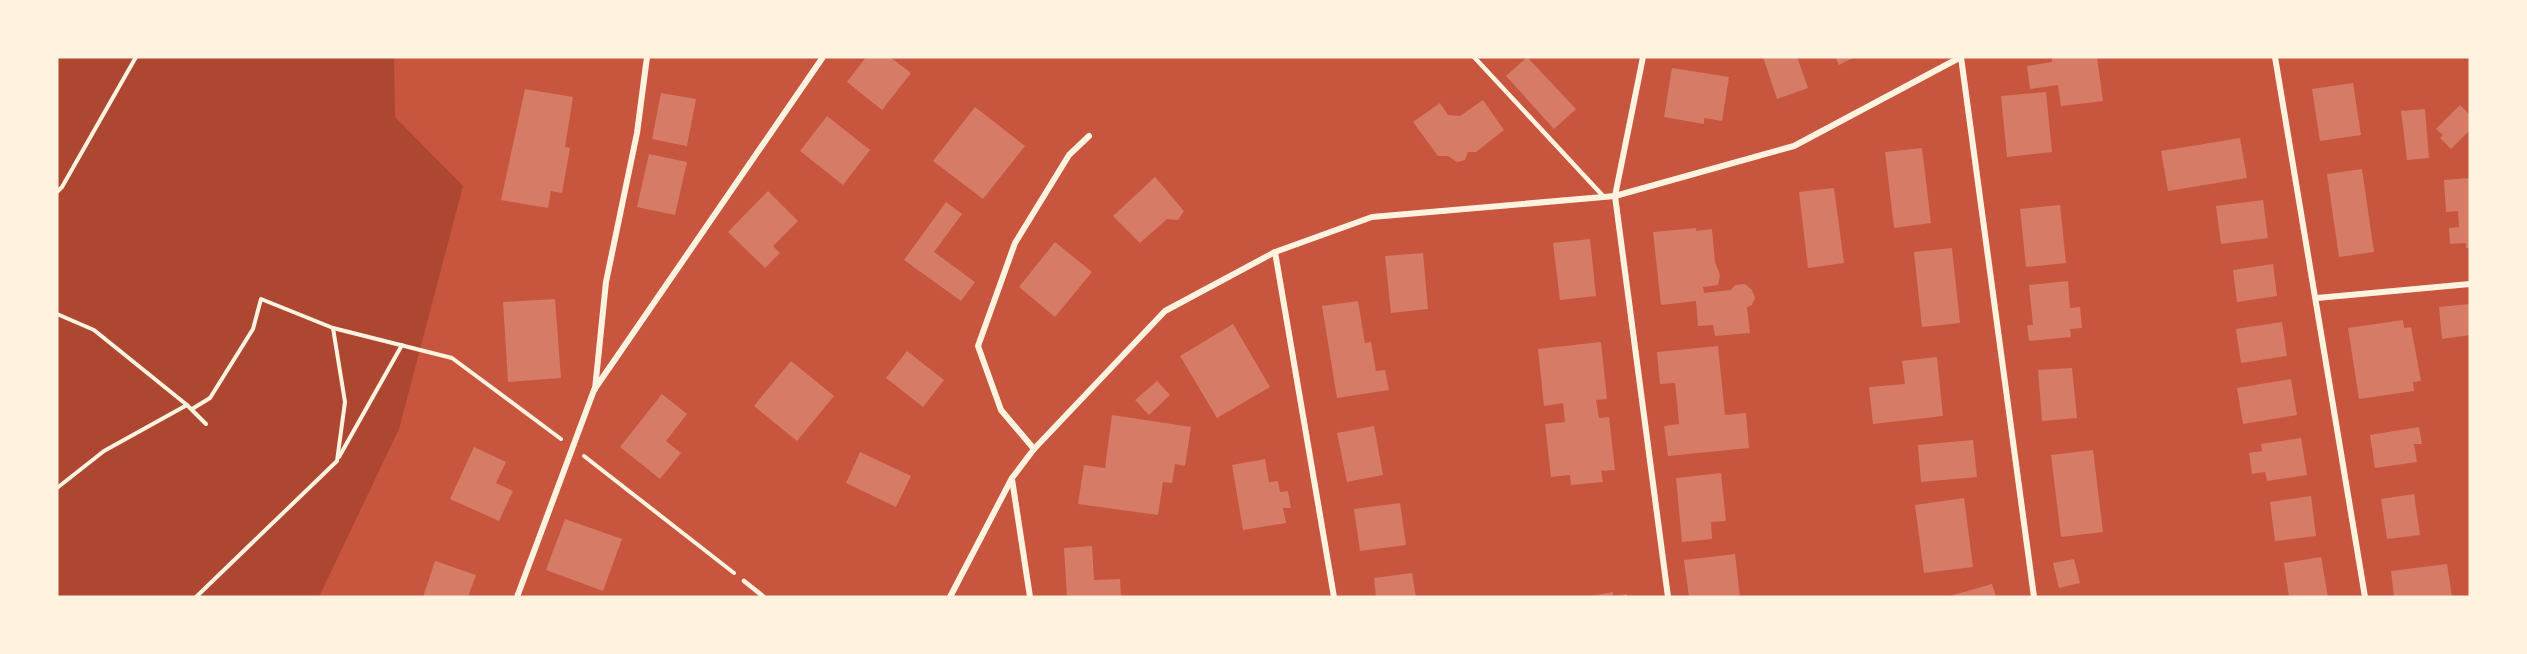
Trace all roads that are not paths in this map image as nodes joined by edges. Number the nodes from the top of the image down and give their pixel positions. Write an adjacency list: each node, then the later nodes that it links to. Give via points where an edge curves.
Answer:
1 (648, 57): 13 (street, via 606,282)
2 (824, 57): 13 (street)
3 (1474, 57): 9 (lane)
4 (1643, 57): 8 (street)
5 (1961, 57): 8 (street, via 1794,146); 23 (street)
6 (2275, 57): 12 (street)
7 (1089, 136): 14 (street, via 1069,155 1015,243 978,346 1001,410)
8 (1615, 196): 9 (street); 22 (street)
9 (1604, 197): 10 (street, via 1372,218)
10 (1275, 252): 14 (street, via 1165,311); 21 (street)
11 (2470, 284): 12 (street)
12 (2316, 298): 24 (street)
13 (594, 390): 17 (street)
14 (1034, 449): 15 (street)
15 (1012, 478): 19 (street); 20 (street)
16 (744, 581): 18 (lane)
17 (517, 597)
18 (764, 597)
19 (950, 597)
20 (1030, 597)
21 (1334, 597)
22 (1668, 597)
23 (2034, 597)
24 (2364, 597)

